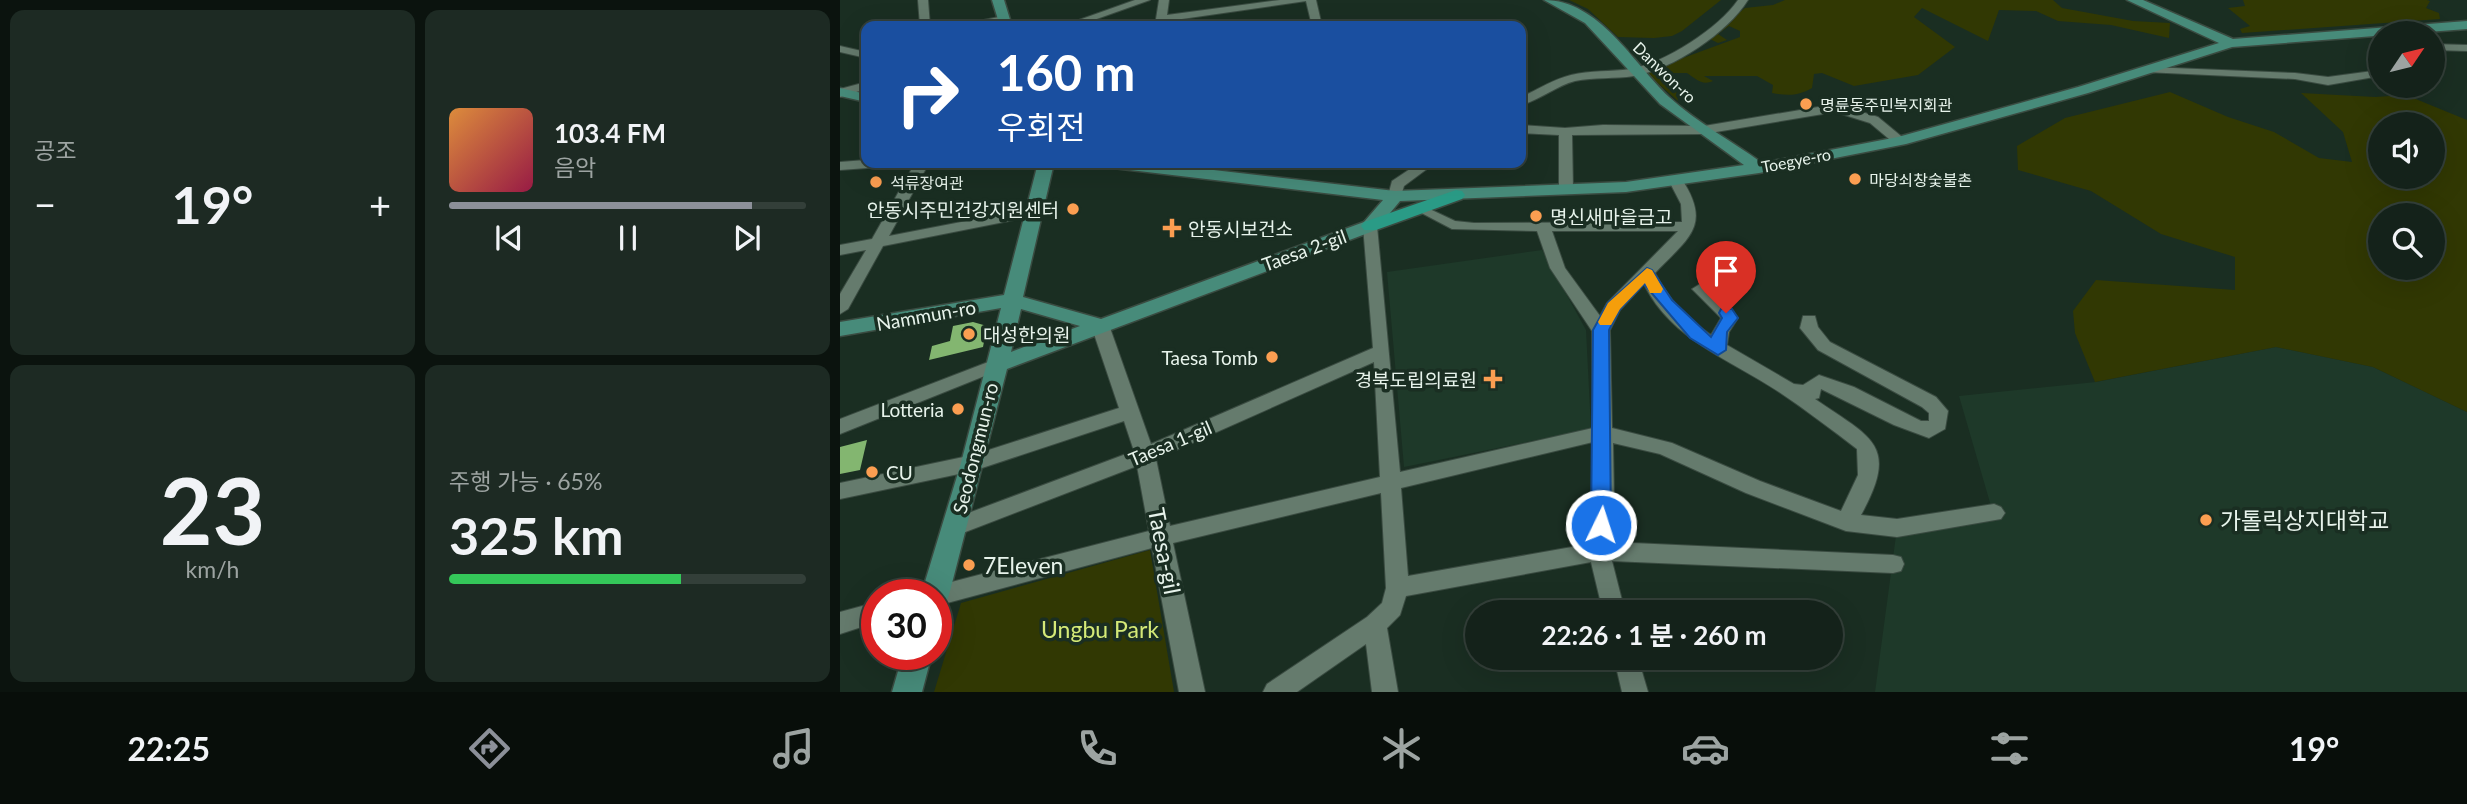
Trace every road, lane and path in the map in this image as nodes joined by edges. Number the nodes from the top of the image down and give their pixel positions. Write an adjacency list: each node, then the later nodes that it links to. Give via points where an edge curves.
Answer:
1 (923, 0): 10 (street)
2 (998, 0): 11 (street)
3 (1145, 0): 12 (street)
4 (1164, 0): 5 (street, via 1161,19)
5 (1302, 0)
6 (1311, 0): 13 (street)
7 (1550, 0): 22 (street, Danwon-ro, via 1589,20)
8 (1743, 0): 22 (street, via 1733,15 1692,49)
9 (2133, 0): 16 (street)
10 (925, 21)
11 (1004, 21)
12 (1082, 21)
13 (1316, 21)
14 (2467, 25): 16 (street, Toegye-ro)
15 (861, 42): 17 (street)
16 (2231, 43): 21 (street, Toegye-ro)
17 (840, 47): 20 (street)
18 (2445, 47): 19 (street)
19 (2467, 48)
20 (861, 53)
21 (2149, 70): 23 (street, via 2328,81); 31 (street, Toegye-ro)
22 (1635, 72): 27 (street, via 1572,78); 29 (street, Danwon-ro)
23 (2368, 75)
24 (861, 87): 25 (street)
25 (840, 93): 26 (street)
26 (861, 97)
27 (1526, 100)
28 (1526, 129): 30 (street)
29 (1704, 130): 30 (street); 31 (street, via 1836,108 1874,120); 38 (street, Danwon-ro)
30 (1565, 132): 40 (street)
31 (1900, 141): 38 (street, Toegye-ro)
32 (861, 164): 33 (street)
33 (840, 166)
34 (919, 168): 48 (street)
35 (1045, 168): 44 (street, Seodongmun-ro)
36 (1156, 168): 42 (street, Toegye-ro)
37 (1421, 168): 42 (street, via 1397,184)
38 (1759, 168): 39 (street, Toegye-ro)
39 (1676, 181): 40 (street, Toegye-ro); 47 (street, via 1687,197 1692,215)
40 (1566, 189): 41 (street, Toegye-ro)
41 (1455, 195): 42 (street, Toegye-ro); 43 (main road)
42 (1395, 196): 45 (street)
43 (1419, 208): 45 (main road); 46 (street, via 1452,225)
44 (1034, 212): 48 (street); 52 (street, Seodongmun-ro)
45 (1370, 226): 55 (street, Taesa 2-gil); 59 (street, Taesa 2-gil)
46 (1544, 226): 47 (street); 57 (street, via 1546,248)
47 (1689, 226): 50 (street)
48 (876, 244): 49 (street); 53 (street)
49 (840, 250)
50 (1647, 273): 57 (street, via 1613,307); 58 (street, via 1666,303)
51 (1700, 289): 58 (street, via 1730,318 1720,331)
52 (1012, 300): 55 (street); 56 (street, Nammun-ro); 60 (street, Seodongmun-ro)
53 (840, 309)
54 (1809, 320): 61 (street, via 1809,328 1824,346 1929,402 1939,411 1938,424 1929,431 1903,424 1838,386 1819,381 1812,386 1812,393)
55 (1100, 325): 60 (street, Taesa 2-gil); 62 (street, Taesa-gil)
56 (840, 329)
57 (1601, 330): 64 (street)
58 (1718, 350): 61 (street)
59 (1382, 351): 65 (street, Taesa 1-gil); 67 (street, Taesa 2-gil)
60 (996, 365): 63 (street); 66 (street, Seodongmun-ro)
61 (1787, 389): 70 (street, via 1867,445 1872,459 1869,476)
62 (1130, 412): 65 (street, Taesa-gil); 66 (street)
63 (840, 427)
64 (1602, 433): 67 (street); 70 (street, via 1665,448); 73 (street, via 1604,499)
65 (1145, 455): 71 (street, Taesa 1-gil); 72 (street, Taesa-gil)
66 (973, 463): 68 (street); 71 (street, Seodongmun-ro)
67 (1390, 483): 72 (street); 76 (street, Taesa 2-gil)
68 (840, 491)
69 (1993, 513): 70 (street, via 1897,528)
70 (1846, 522)
71 (955, 527): 75 (street, Seodongmun-ro)
72 (1163, 536): 77 (street); 85 (street, Taesa-gil)
73 (1599, 551): 74 (street); 76 (street); 78 (street)
74 (1893, 564)
75 (940, 579)
76 (1397, 588): 81 (street, via 1392,608)
77 (952, 591)
78 (1611, 600)
79 (861, 617): 80 (street)
80 (840, 623)
81 (1375, 624): 86 (street); 87 (street)
82 (913, 670): 84 (street)
83 (1629, 670): 88 (street)
84 (907, 692)
85 (1192, 692)
86 (1276, 692)
87 (1385, 692)
88 (1635, 692)

